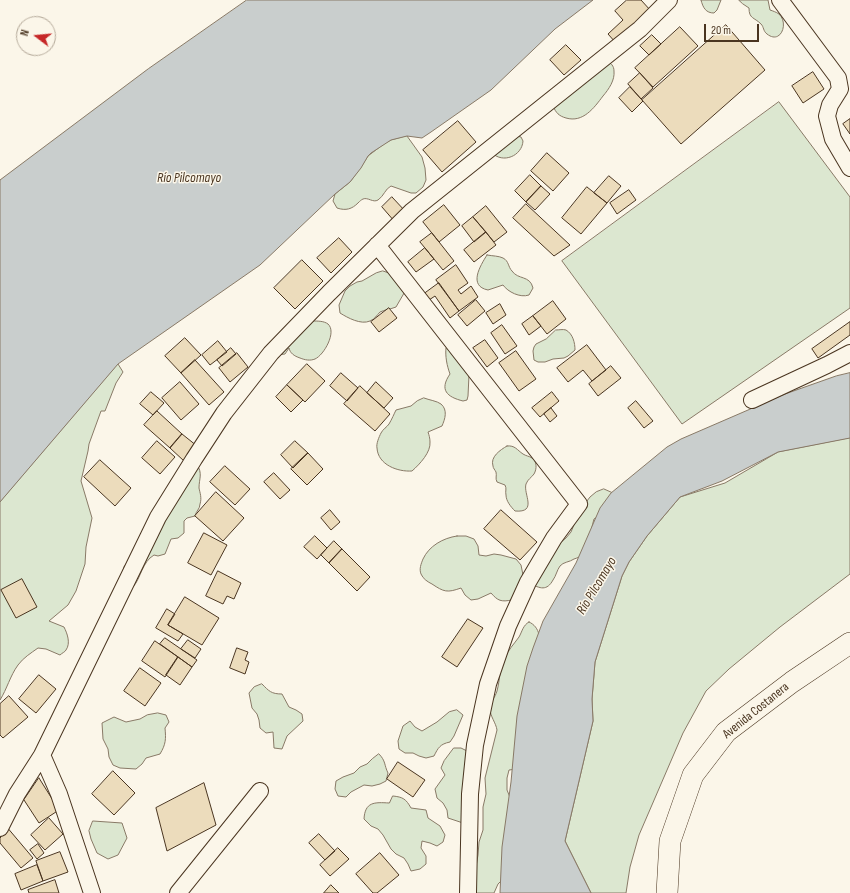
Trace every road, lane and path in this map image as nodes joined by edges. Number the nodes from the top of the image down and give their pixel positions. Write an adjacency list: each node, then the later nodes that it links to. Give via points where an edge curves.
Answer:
1 (669, 0): 4 (street, via 640,29 412,212)
2 (780, 0): 3 (street, via 838,78 840,89 830,105 827,116 833,139)
3 (850, 168)
4 (377, 245): 8 (street, via 271,353 224,413 158,517); 13 (street, via 580,504 554,538 528,582 508,626 488,684 475,745 470,794)
5 (850, 353): 6 (street)
6 (752, 400)
7 (850, 643): 14 (street, Avenida Costanera, via 792,682 726,732 692,775 670,840)
8 (42, 756): 10 (street, via 17,794); 11 (street, via 59,794)
9 (260, 791): 12 (street)
10 (0, 828)
11 (92, 893)
12 (178, 893)
13 (468, 893)
14 (667, 893)

